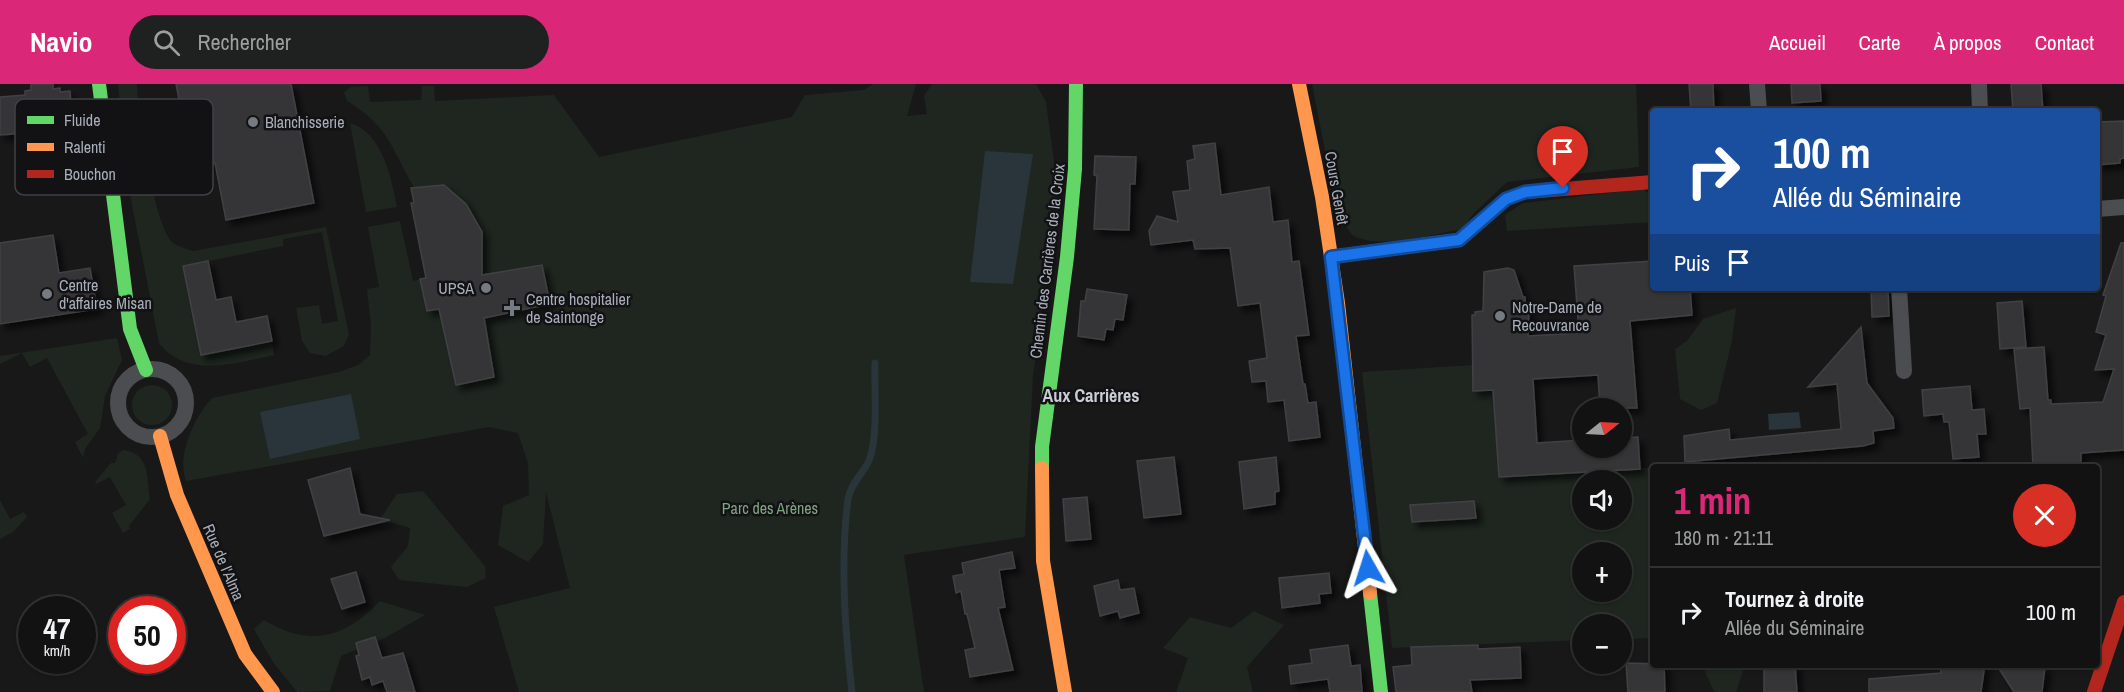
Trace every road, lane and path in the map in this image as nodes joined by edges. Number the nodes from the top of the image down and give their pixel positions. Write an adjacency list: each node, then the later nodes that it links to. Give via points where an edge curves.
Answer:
1 (99, 84): 6 (street)
2 (1076, 84): 20 (street, Chemin des Carrières de la Croix, via 1075,169 1067,257 1042,447 1043,561)
3 (1299, 84): 13 (street, Cours Genêt)
4 (1757, 84): 7 (street)
5 (1979, 84): 8 (street)
6 (101, 99)
7 (1759, 108)
8 (1980, 108)
9 (1650, 182): 13 (street, via 1525,192 1506,199 1459,240)
10 (113, 195): 15 (street, via 130,329)
11 (2124, 207): 12 (street)
12 (2100, 209)
13 (1331, 257): 21 (street, Cours Genêt)
14 (1899, 291): 16 (street)
15 (146, 370): 17 (street, via 168,373 177,380 186,399 183,419); 17 (street, via 126,381 121,391 120,413 140,435)
16 (1904, 371)
17 (160, 436): 19 (street, Rue de l'Alma, via 186,515 245,654)
18 (2124, 602): 22 (street)
19 (273, 692)
20 (1065, 692)
21 (1381, 692)
22 (2094, 692)

